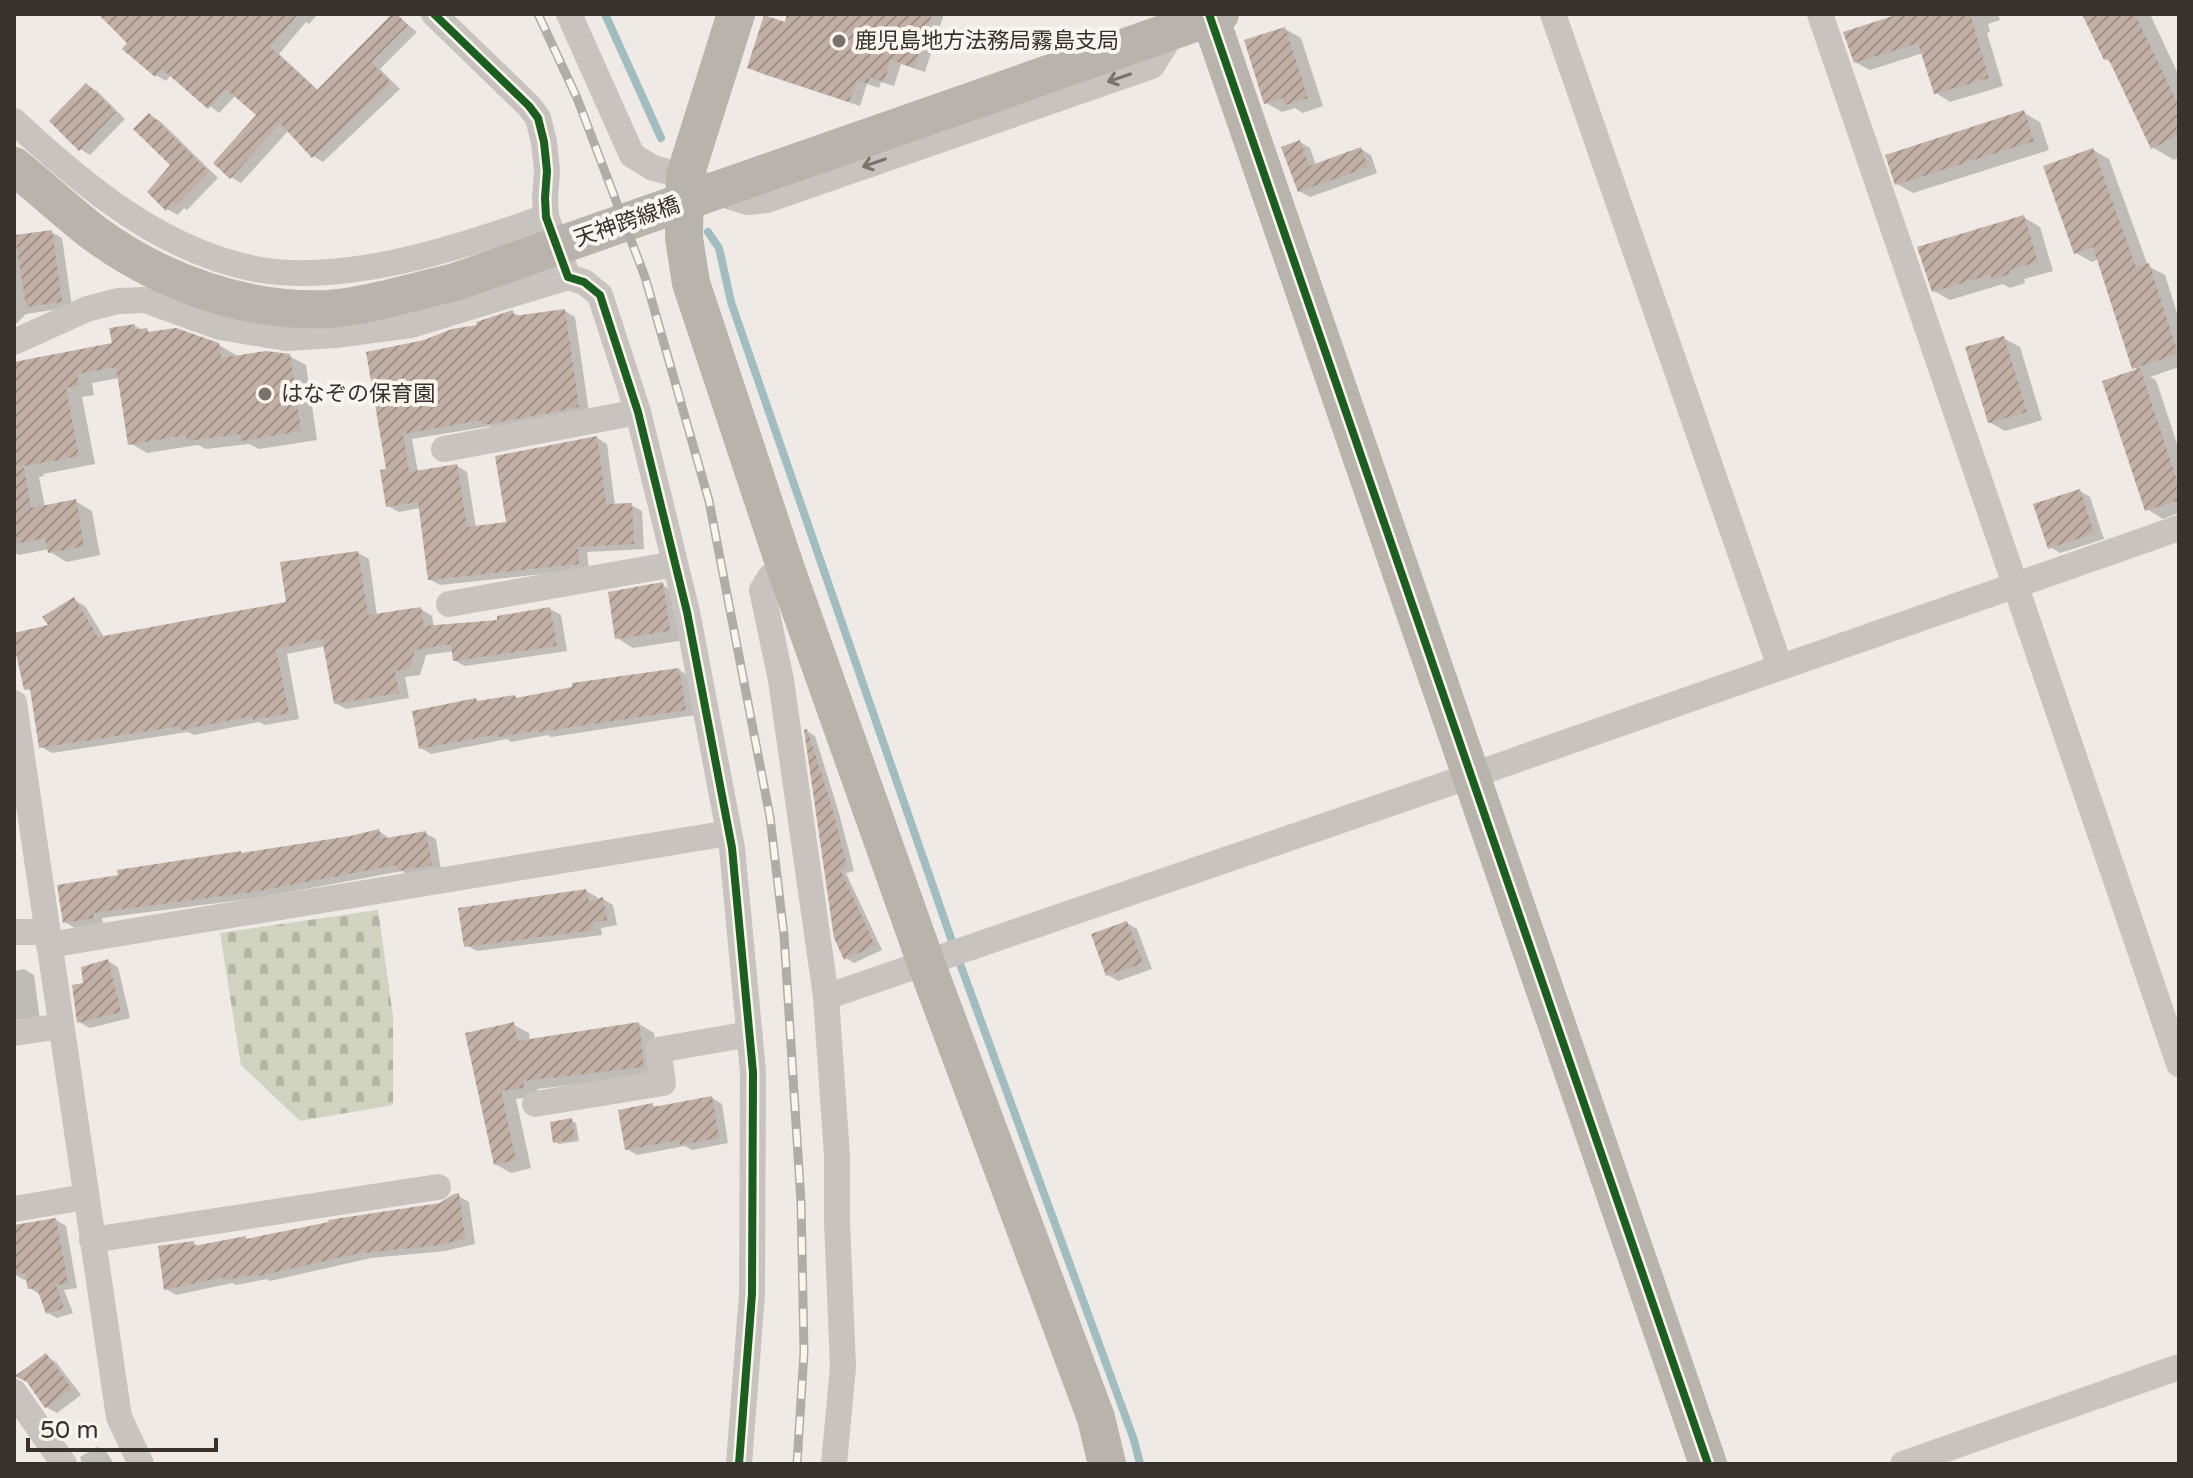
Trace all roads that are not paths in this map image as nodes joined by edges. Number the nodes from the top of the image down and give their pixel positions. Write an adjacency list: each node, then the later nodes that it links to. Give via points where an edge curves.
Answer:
1 (434, 14): 10 (street, via 538,118 547,171)
2 (569, 14): 9 (street, via 632,155 653,168)
3 (736, 14): 9 (street)
4 (1553, 14): 20 (street)
5 (1820, 14): 18 (street)
6 (1204, 19): 8 (street, 天神跨線橋, via 455,282 331,309 278,308 222,298 149,268 95,233); 9 (street, one-way to 9, via 1152,66 767,200 748,202); 22 (street)
7 (14, 121): 10 (street, via 117,208 184,246 255,269 315,273 392,263)
8 (14, 166)
9 (685, 176): 17 (street, via 684,238 691,283)
10 (546, 217): 11 (street)
11 (568, 277): 12 (street, via 411,325 335,335 286,338 220,327 145,300 87,309); 13 (street, via 600,295)
12 (14, 342)
13 (638, 412): 14 (street); 16 (street)
14 (444, 449)
15 (2179, 528): 18 (street)
16 (675, 564): 19 (street); 23 (street)
17 (786, 569): 26 (street); 27 (street, via 770,577 762,590 781,680)
18 (2013, 585): 20 (street); 31 (street)
19 (449, 604)
20 (1780, 667): 22 (street)
21 (14, 703): 25 (street)
22 (1470, 776): 26 (street); 44 (street)
23 (729, 833): 25 (street); 30 (street)
24 (14, 932): 25 (street)
25 (48, 939): 28 (street)
26 (944, 957): 27 (street); 43 (street)
27 (826, 997): 42 (street, via 843,1367)
28 (61, 1026): 29 (street); 34 (street)
29 (14, 1033)
30 (750, 1034): 32 (street, via 658,1050 663,1083); 41 (street, via 752,1294)
31 (2179, 1064)
32 (535, 1104)
33 (438, 1187): 36 (street)
34 (85, 1197): 35 (street); 36 (street)
35 (14, 1209)
36 (92, 1240): 40 (street, via 119,1417)
37 (2179, 1367): 45 (street)
38 (14, 1392): 39 (street)
39 (64, 1464)
40 (141, 1464)
41 (739, 1464)
42 (834, 1464)
43 (1107, 1464)
44 (1708, 1464)
45 (1903, 1464)

